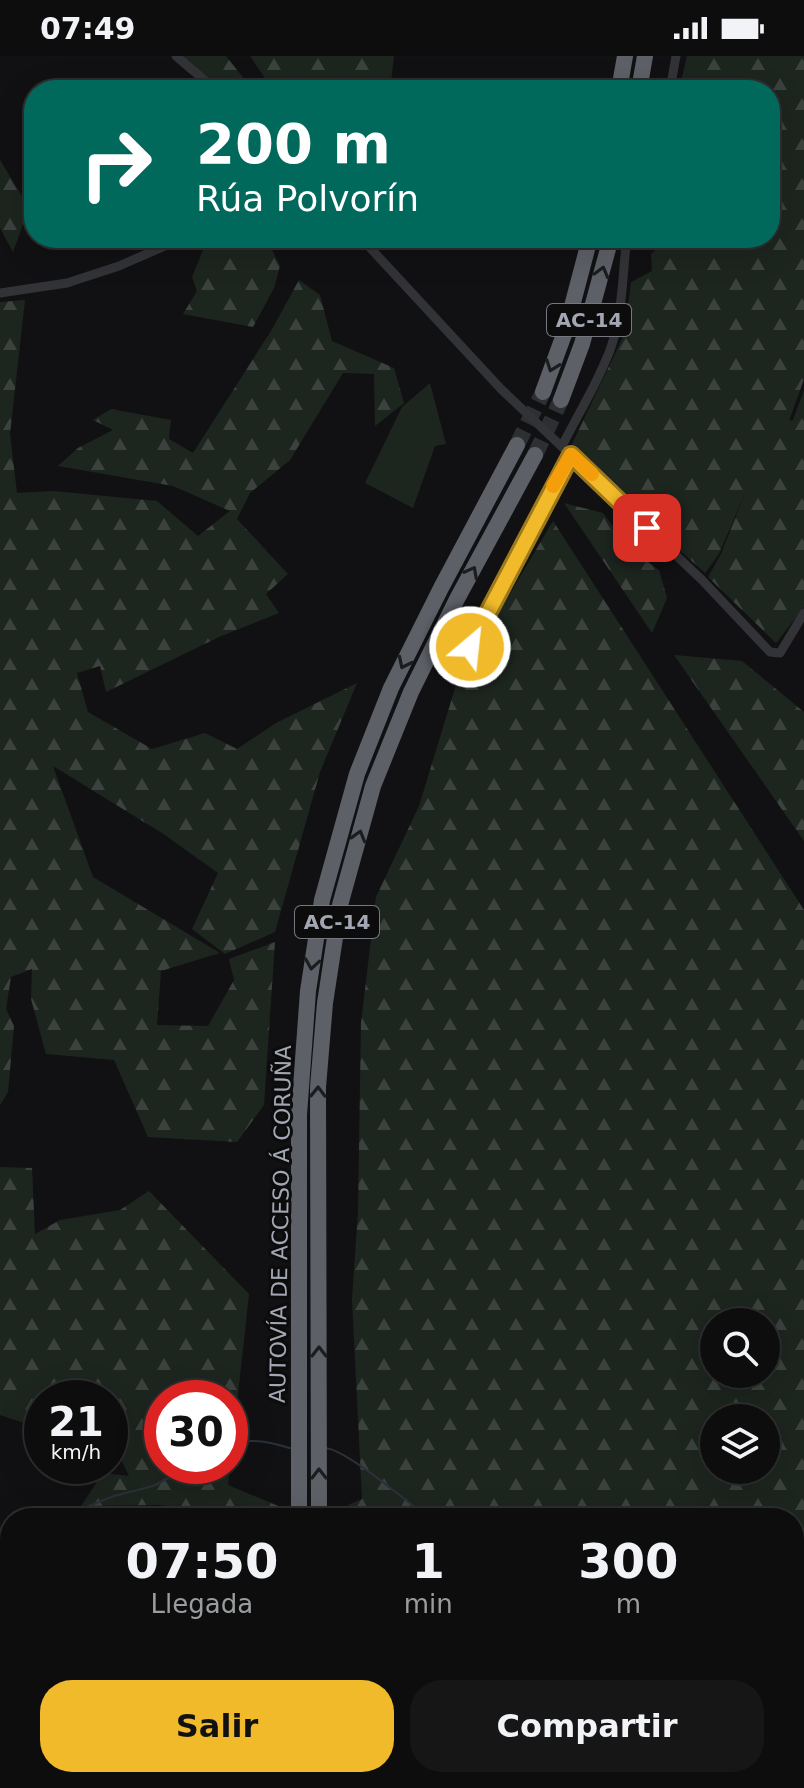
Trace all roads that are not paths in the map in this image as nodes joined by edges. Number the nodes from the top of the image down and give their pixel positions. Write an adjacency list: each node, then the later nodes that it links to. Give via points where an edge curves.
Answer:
1 (176, 56): 5 (street)
2 (625, 56): 6 (highway)
3 (645, 56): 7 (highway)
4 (676, 56): 8 (street)
5 (204, 80)
6 (621, 80)
7 (641, 80)
8 (672, 80)
9 (160, 248): 14 (street, via 67,283)
10 (370, 248): 18 (street, via 501,389)
11 (587, 248): 15 (highway, AC-14, one-way to 15)
12 (608, 248): 16 (highway, AC-14, one-way to 12)
13 (626, 248): 18 (street, via 609,352)
14 (0, 293)
15 (543, 392)
16 (561, 400)
17 (517, 445): 22 (highway, AUTOVÍA DE ACCESO Á CORUÑA / AC-14, one-way to 22, via 391,688 357,774 322,900 308,991 299,1115)
18 (566, 450): 20 (street, via 770,652 780,653); 21 (street)
19 (535, 455): 23 (highway, AUTOVÍA DE ACCESO Á CORUÑA / AC-14, one-way to 19, via 318,1087 340,905 373,786 411,692)
20 (804, 613)
21 (470, 647)
22 (299, 1508)
23 (319, 1508)

